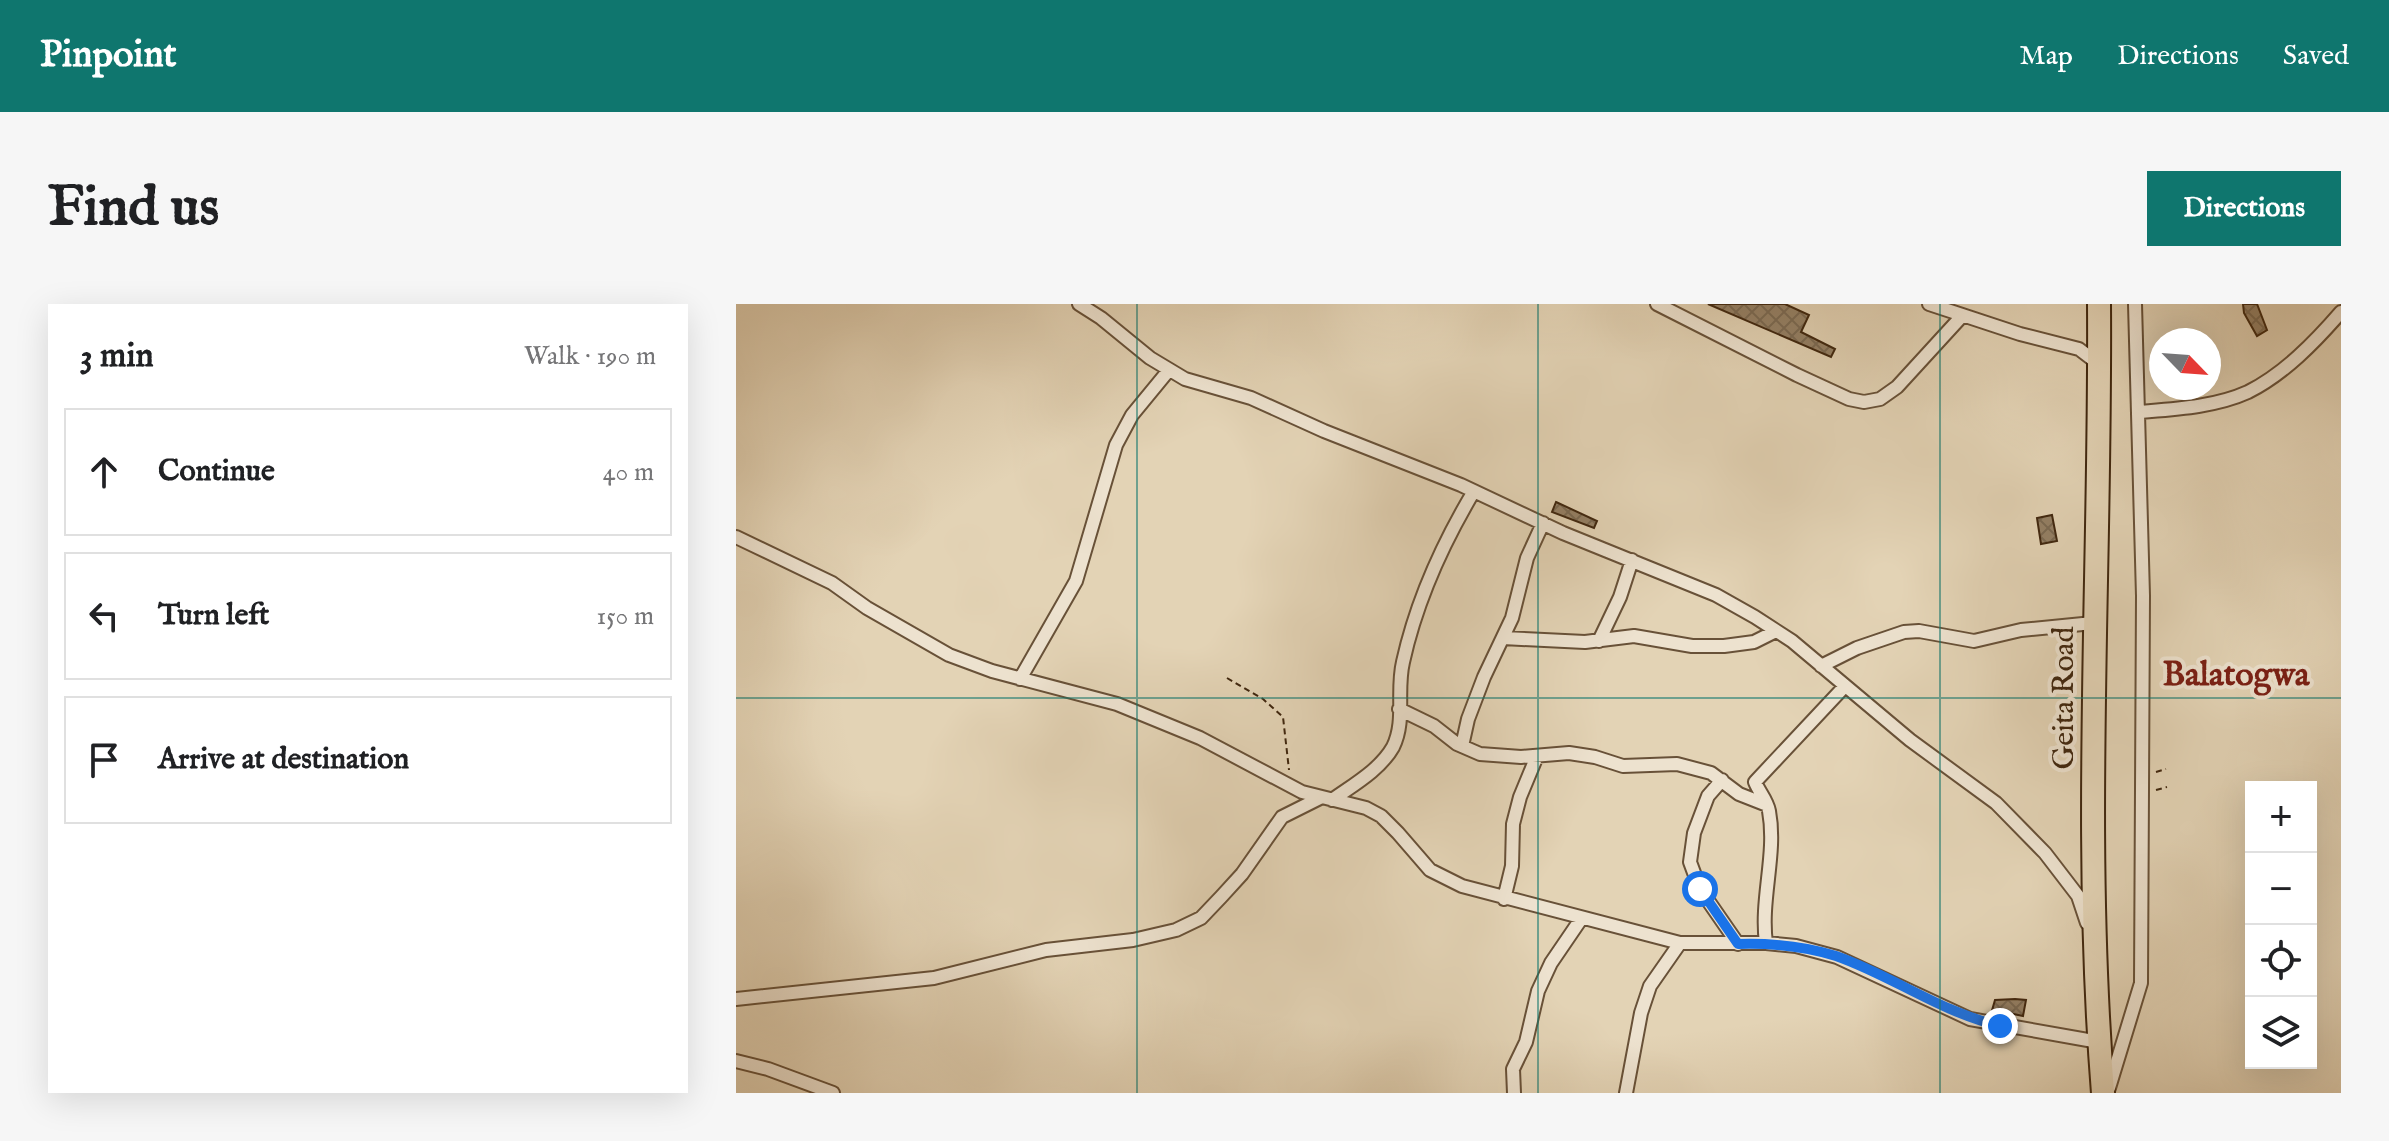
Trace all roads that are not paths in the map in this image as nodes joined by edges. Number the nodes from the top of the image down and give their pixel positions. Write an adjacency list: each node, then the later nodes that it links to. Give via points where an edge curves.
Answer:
1 (1079, 304): 9 (street)
2 (1657, 304): 7 (street, via 1864,402 1897,387)
3 (1929, 304): 7 (street)
4 (2099, 304): 8 (highway, Geita Road)
5 (2135, 304): 10 (street)
6 (2341, 312): 10 (street, via 2283,369 2247,392 2188,408)
7 (1962, 316): 8 (street, via 2079,349)
8 (2100, 365): 15 (highway, Geita Road)
9 (1169, 370): 11 (street, via 1251,398); 20 (street, via 1132,415 1116,445 1076,581)
10 (2139, 412): 40 (street, via 2141,983)
11 (1474, 491): 12 (street); 22 (street, via 1438,558 1411,632)
12 (1543, 523): 14 (street); 17 (street)
13 (736, 537): 20 (street, via 832,583 949,655)
14 (1632, 560): 16 (street, via 1716,595); 18 (street)
15 (2096, 629): 19 (street, via 2093,623 2021,630 1974,641 1904,632); 33 (highway, Geita Road)
16 (1776, 631): 18 (street, via 1754,642 1724,646 1634,636); 19 (street)
17 (1503, 638): 18 (street); 23 (street)
18 (1599, 641)
19 (1821, 666): 21 (street)
20 (1020, 679): 26 (street, via 1117,704)
21 (1845, 686): 27 (street, via 1755,782); 33 (street, via 1996,803 2045,853 2078,896)
22 (1399, 709): 23 (street); 26 (street, via 1401,728 1391,750 1366,776)
23 (1462, 746): 24 (street, via 1480,754)
24 (1537, 756): 25 (street, via 1582,755 1623,766 1677,764); 28 (street, via 1513,824 1512,866)
25 (1722, 780): 27 (street); 32 (street, via 1708,796 1690,862 1700,889)
26 (1326, 799): 28 (street, via 1381,816 1430,870); 34 (street, via 1282,817 1221,897 1201,918 1176,930 1046,950 934,978)
27 (1767, 805): 31 (street)
28 (1504, 899): 29 (street)
29 (1581, 919): 30 (street); 38 (street, via 1538,991 1526,1042 1513,1069)
30 (1680, 943): 32 (street); 39 (street, via 1650,986)
31 (1766, 943): 32 (street); 35 (street, via 1837,957 1970,1019)
32 (1738, 944)
33 (2096, 949): 35 (highway, Geita Road)
34 (736, 999)
35 (2099, 1042): 40 (highway, Geita Road)
36 (736, 1061): 37 (street)
37 (833, 1093)
38 (1514, 1093)
39 (1626, 1093)
40 (2105, 1093)

